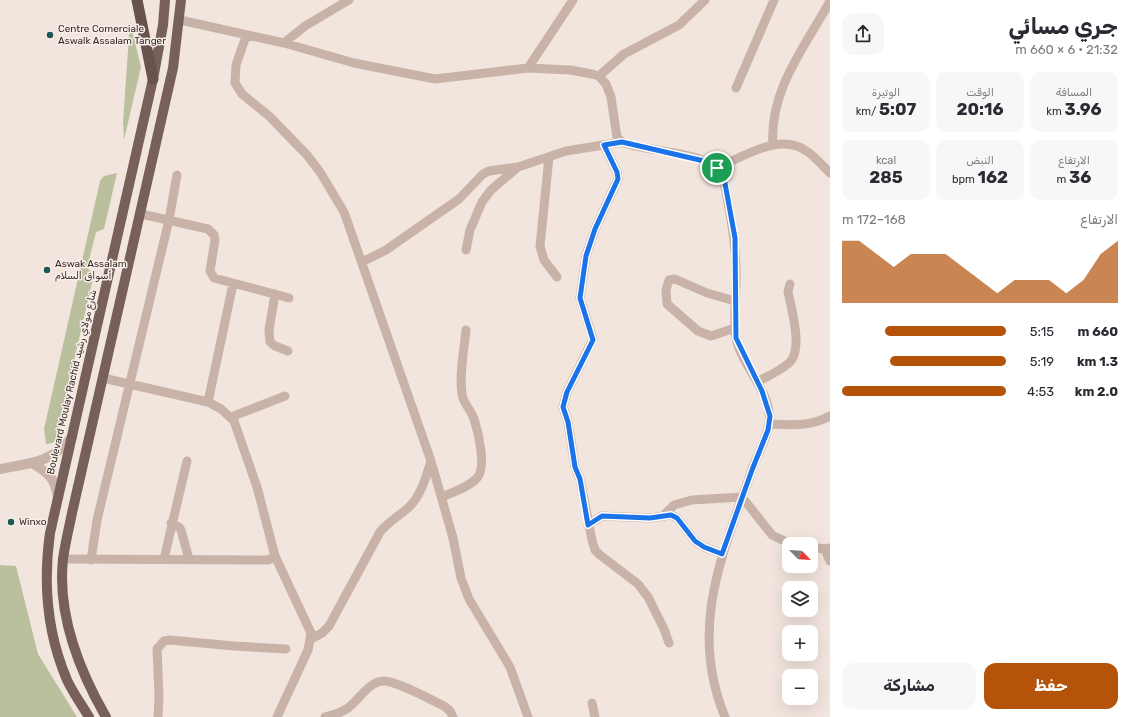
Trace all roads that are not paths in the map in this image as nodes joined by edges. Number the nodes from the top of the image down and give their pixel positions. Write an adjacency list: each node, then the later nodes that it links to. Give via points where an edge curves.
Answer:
1 (137, 0): 14 (highway)
2 (165, 0): 14 (main road, Boulevard Moulay Rachid شارع مولاي رشيد)
3 (181, 0): 9 (main road)
4 (349, 0): 11 (street, via 305,26)
5 (573, 0): 12 (street)
6 (705, 0): 13 (street, via 679,25 624,54)
7 (774, 0): 15 (street)
8 (830, 1): 18 (street, via 799,52 778,100 772,135)
9 (180, 20): 10 (street); 24 (main road, via 173,68)
10 (246, 36): 11 (street); 27 (street, via 234,76 238,89 289,136 320,172 344,212)
11 (284, 44): 12 (street, via 354,63 435,79)
12 (528, 68): 13 (street, via 570,70)
13 (599, 76): 16 (street, via 606,84 611,97 617,137)
14 (153, 79): 45 (main road, Boulevard Moulay Rachid شارع مولاي رشيد)
15 (736, 88)
16 (622, 142): 17 (street); 21 (street, via 697,159)
17 (604, 145): 19 (street, via 566,151); 55 (street, via 618,179 595,229 586,256 580,298 593,340 567,392 563,407)
18 (773, 145): 21 (street, via 753,151); 22 (street, via 785,144 801,148)
19 (549, 157): 20 (street); 28 (street, via 540,246 544,260)
20 (518, 167): 26 (street, via 491,190 482,202 470,230); 27 (street, via 483,174 459,199 386,250)
21 (717, 168): 33 (street, via 724,178 735,238)
22 (830, 173)
23 (177, 175): 25 (street)
24 (141, 214): 25 (street); 37 (main road)
25 (169, 220): 29 (street, via 211,232 215,240 211,274 216,279); 39 (street)
26 (466, 250)
27 (362, 262): 47 (street)
28 (557, 277)
29 (233, 284): 31 (street); 41 (street)
30 (790, 284): 38 (street, via 788,291 797,346 794,357 789,363)
31 (275, 294): 32 (street); 36 (street, via 269,330 270,342)
32 (289, 298)
33 (735, 301): 34 (street); 34 (street, via 707,293 675,279 669,280 666,290 667,304 698,331 711,336)
34 (735, 328): 38 (street, via 739,346)
35 (466, 330): 51 (street, via 461,375 462,395 477,428 481,472 472,482)
36 (288, 351)
37 (102, 378): 39 (street); 61 (main road)
38 (757, 382): 44 (street, via 767,405)
39 (130, 384): 41 (street); 64 (street, via 96,520)
40 (285, 396): 43 (street)
41 (208, 402): 43 (street)
42 (830, 416): 44 (street, via 801,426)
43 (231, 417): 60 (street, via 257,487)
44 (770, 424): 52 (street)
45 (72, 437): 48 (street, via 63,449 54,455); 50 (main road, Boulevard Moulay Rachid شارع مولاي رشيد)
46 (187, 461): 54 (street)
47 (431, 461): 51 (street); 66 (street, via 416,498 380,532 329,626)
48 (32, 463): 49 (street); 50 (street, via 49,474 56,484)
49 (0, 469)
50 (58, 497): 70 (main road, Boulevard Moulay Rachid شارع مولاي رشيد, via 46,562 49,614 53,639 67,681)
51 (442, 497): 76 (street, via 461,578 469,599 510,667)
52 (742, 497): 53 (street, via 692,500 674,506); 56 (street, via 772,535); 59 (street)
53 (663, 516): 55 (street, via 602,516); 59 (street, via 671,515 677,518 695,541)
54 (171, 524): 62 (street); 63 (street, via 181,530)
55 (588, 525): 67 (street, via 596,550 638,584 648,597)
56 (782, 540)
57 (818, 547): 58 (street)
58 (828, 548): 65 (street)
59 (722, 554): 78 (street, via 708,636 715,689)
60 (275, 556): 63 (street, via 268,560); 66 (street, via 307,624)
61 (63, 559): 64 (street); 71 (main road, via 66,612 72,642 80,667)
62 (164, 559): 63 (street); 64 (street)
63 (189, 559)
64 (91, 560)
65 (830, 561)
66 (311, 639): 73 (street)
67 (669, 643)
68 (286, 649): 72 (street, via 164,641 157,649)
69 (592, 703): 77 (street)
70 (89, 717)
71 (106, 717)
72 (158, 717)
73 (277, 717)
74 (325, 717): 75 (street, via 340,713 372,685 384,681 444,706)
75 (453, 717)
76 (528, 717)
77 (595, 717)
78 (725, 717)

